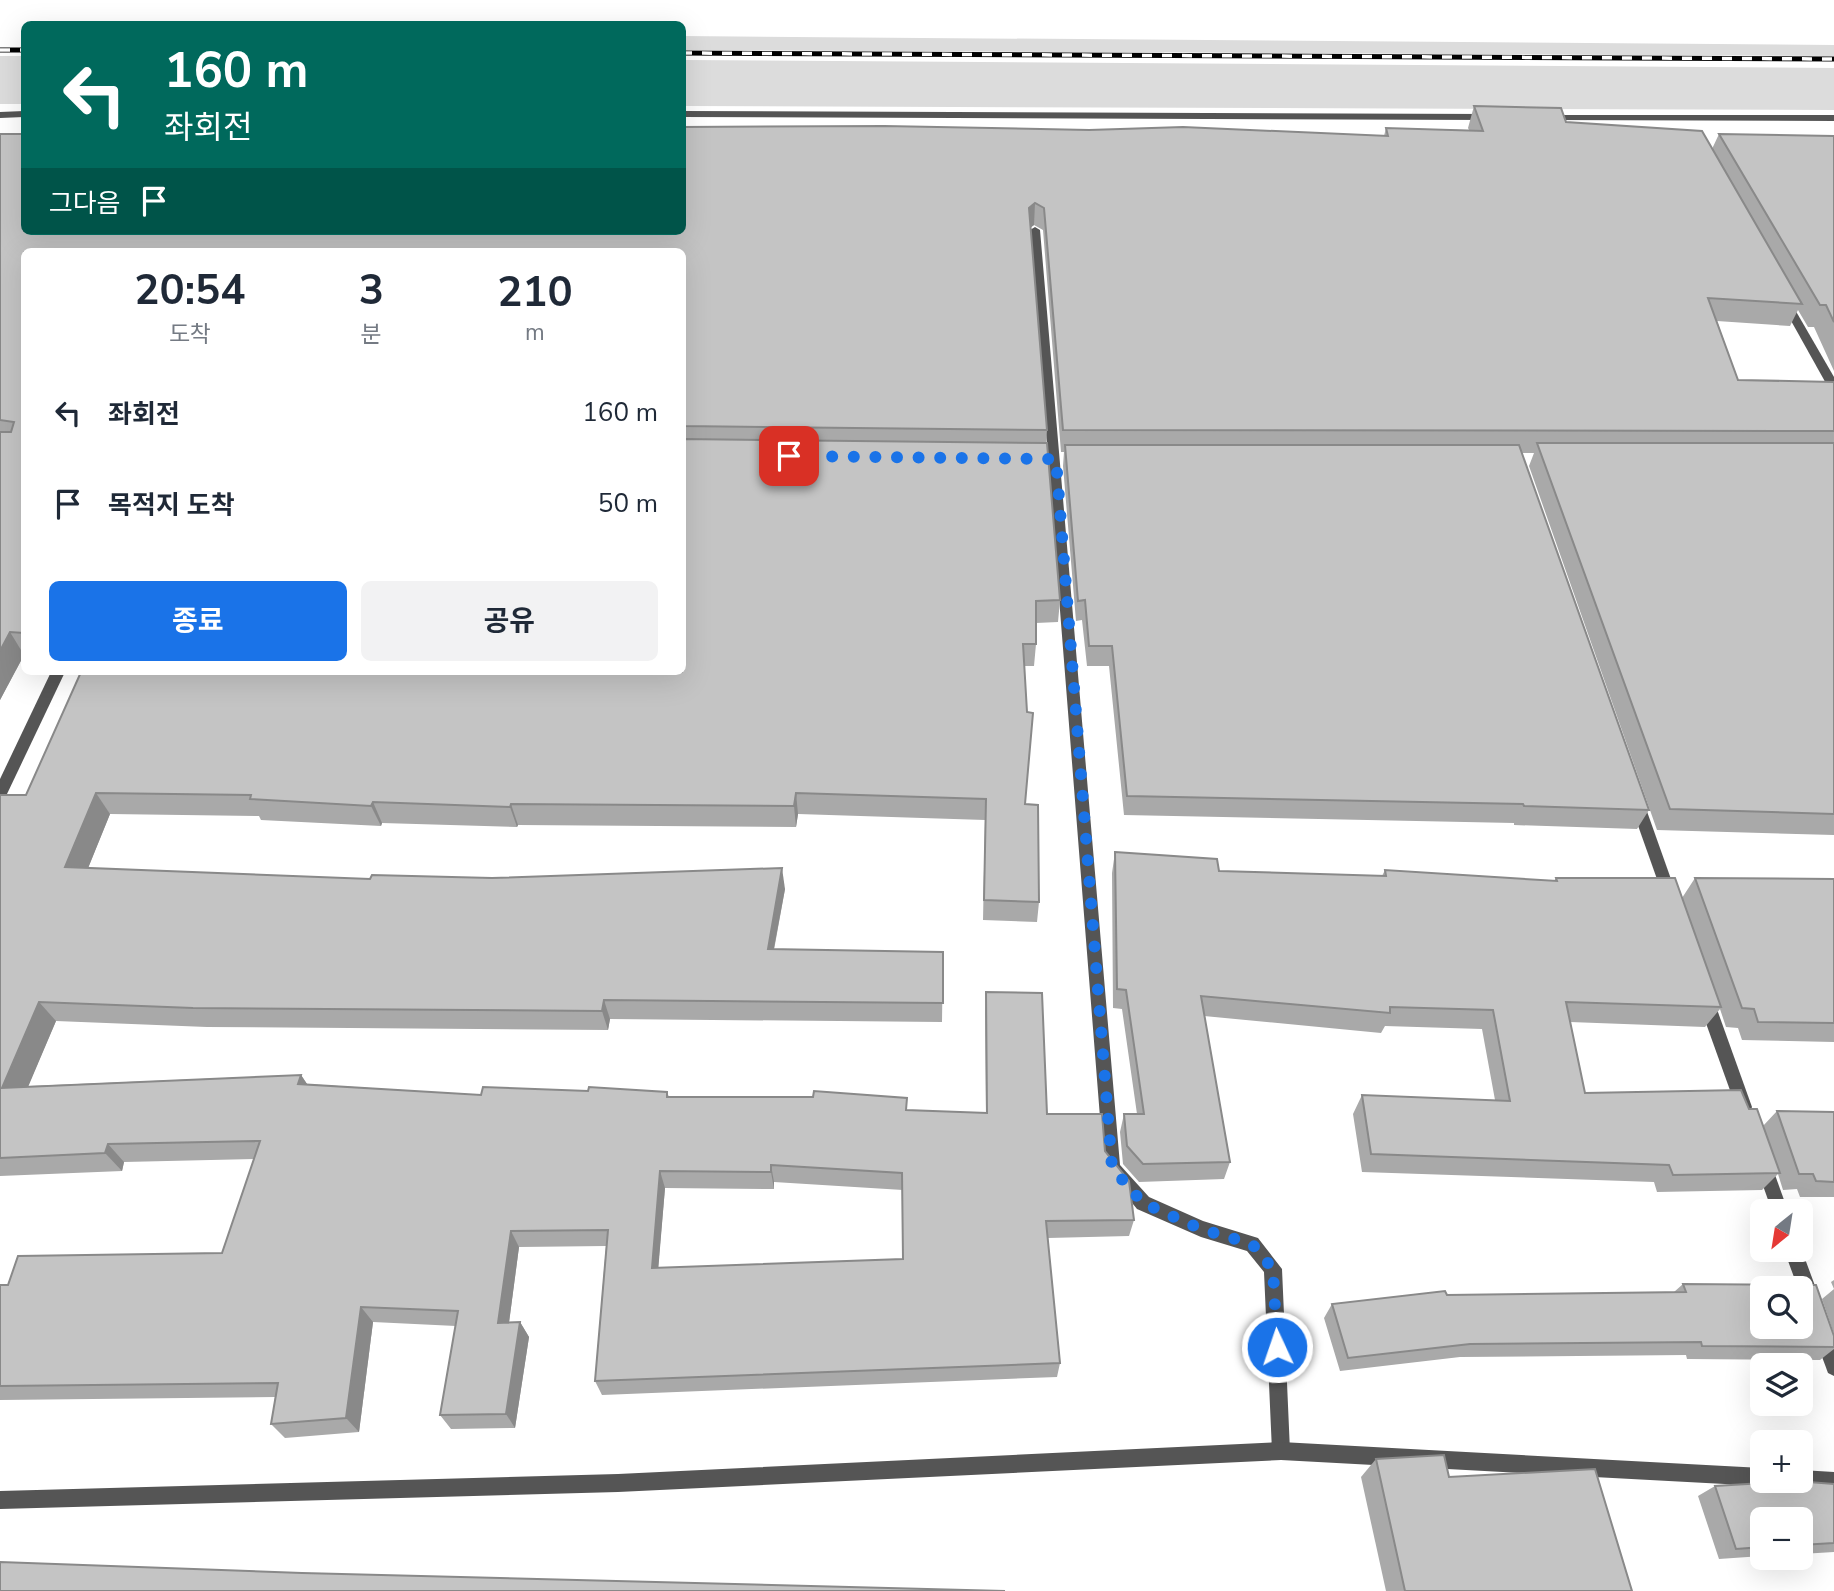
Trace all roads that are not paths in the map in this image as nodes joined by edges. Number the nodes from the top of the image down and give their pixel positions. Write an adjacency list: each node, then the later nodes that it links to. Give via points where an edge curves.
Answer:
1 (0, 114): 2 (street)
2 (21, 114)
3 (686, 114): 4 (street)
4 (1507, 117)
5 (1535, 117): 6 (street)
6 (1680, 118): 7 (street); 8 (street)
7 (1834, 118)
8 (1686, 129)
9 (1035, 230): 22 (street, via 1112,1168 1143,1203 1201,1229 1252,1244 1273,1269)
10 (1780, 293): 11 (street)
11 (1834, 387)
12 (57, 675): 14 (street)
13 (1630, 782): 15 (street)
14 (0, 794)
15 (1675, 912)
16 (1703, 990): 17 (street)
17 (1748, 1120)
18 (1757, 1146): 19 (street)
19 (1776, 1199)
20 (1797, 1262): 21 (street)
21 (1834, 1367)
22 (1281, 1451): 23 (street); 26 (street, via 632,1482)
23 (1750, 1476)
24 (1813, 1480): 25 (street)
25 (1834, 1481)
26 (0, 1500)

